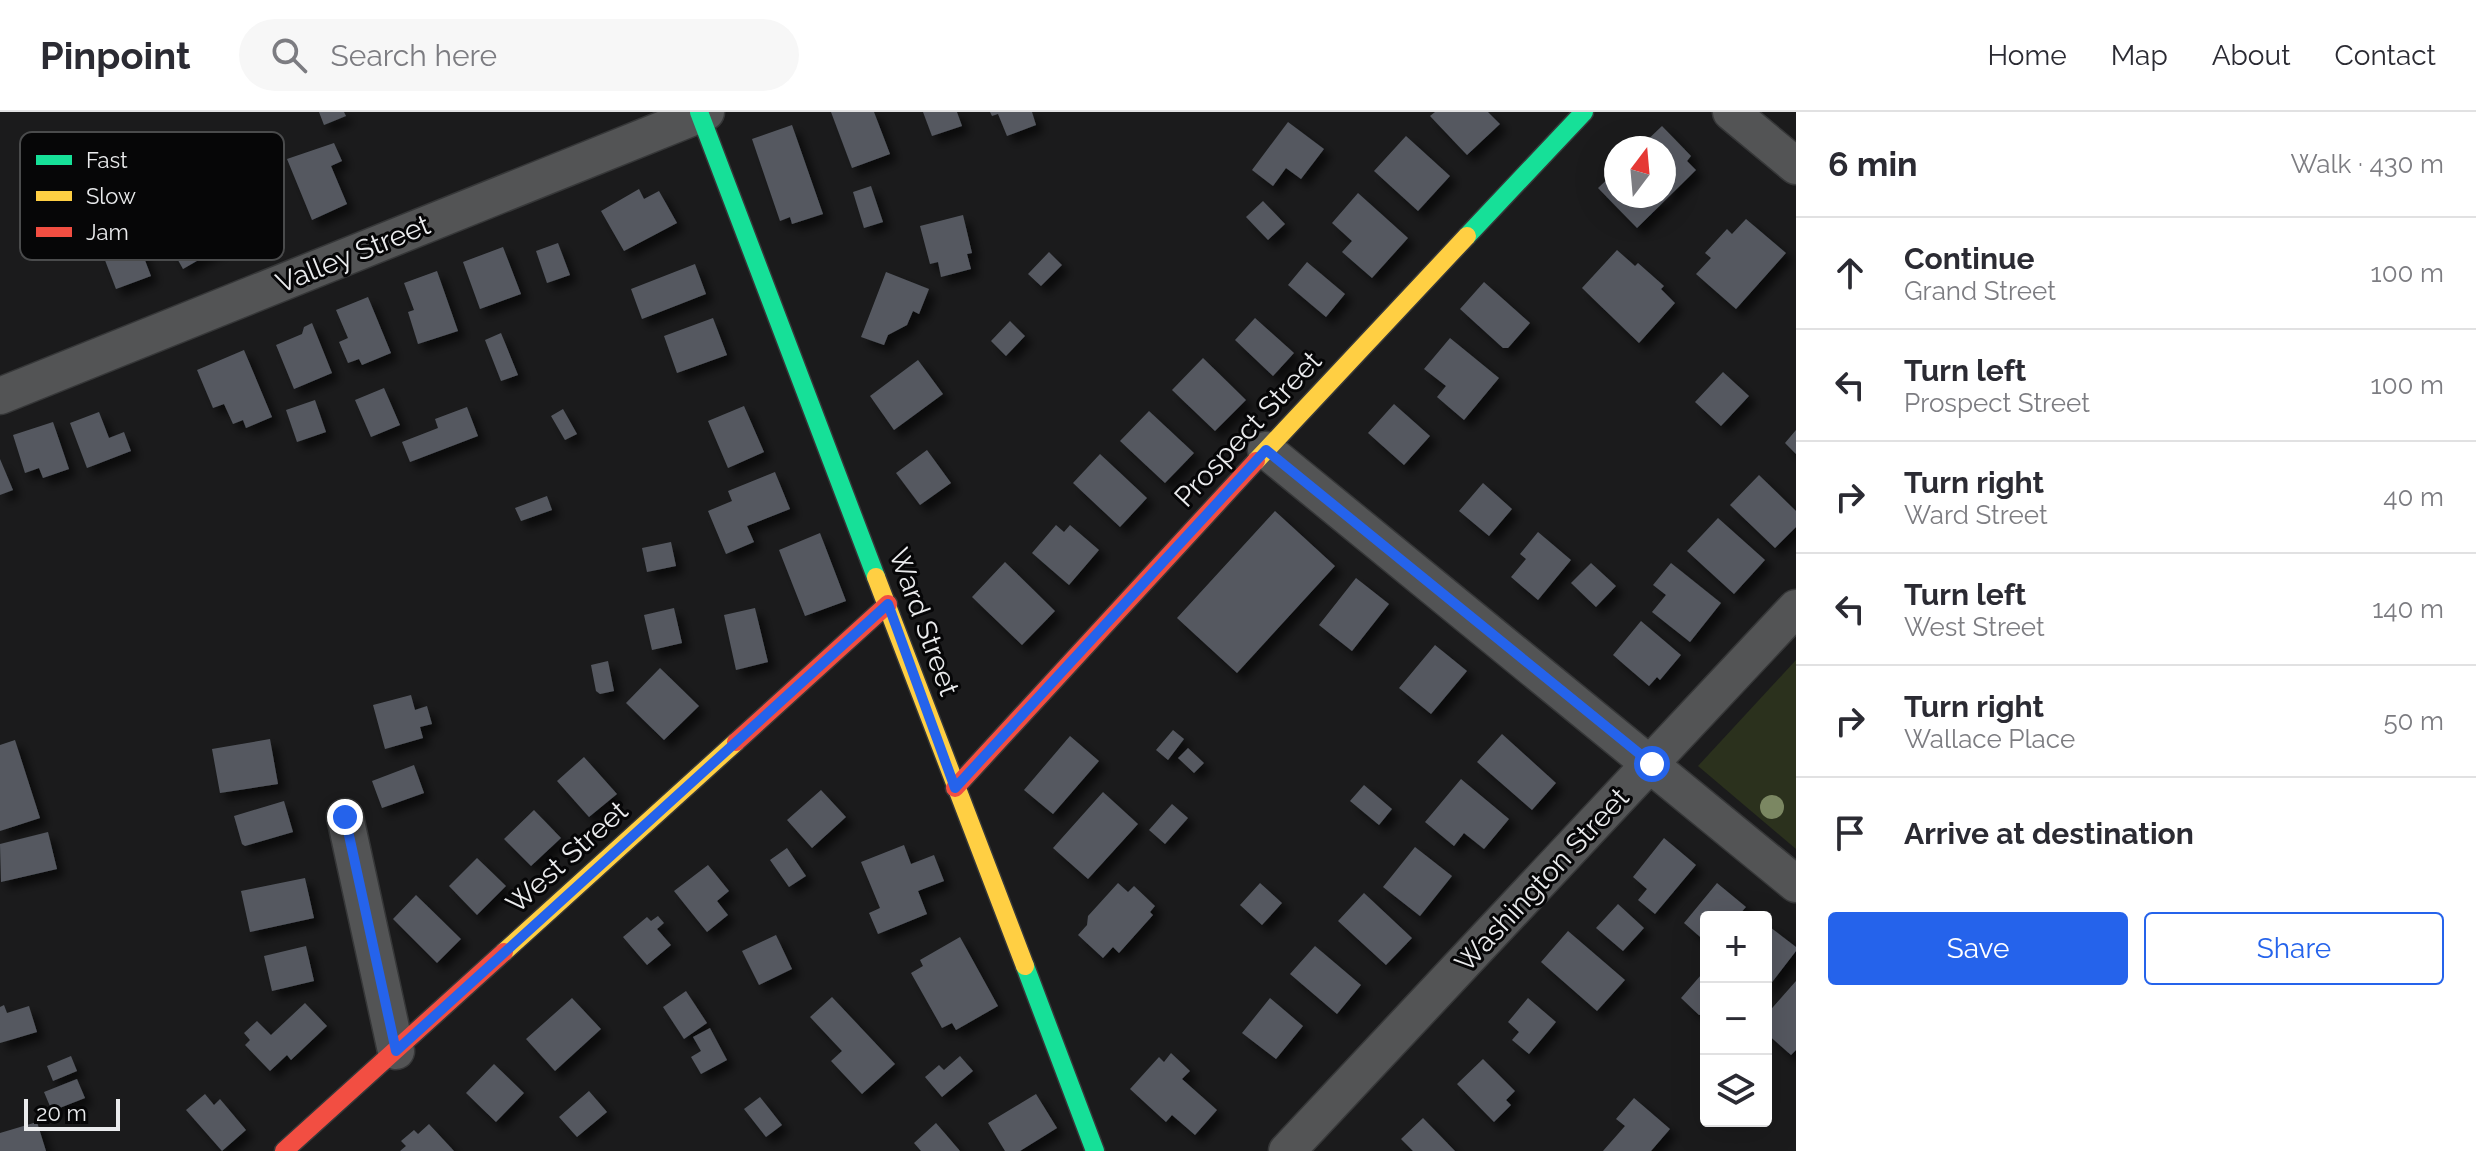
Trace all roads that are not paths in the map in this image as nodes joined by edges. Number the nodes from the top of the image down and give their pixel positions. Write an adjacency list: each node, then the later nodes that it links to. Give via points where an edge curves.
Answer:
1 (1584, 112): 6 (street, Prospect Street)
2 (1731, 112): 4 (street)
3 (702, 113): 5 (street, Valley Street); 7 (street, Ward Street)
4 (1796, 166)
5 (0, 396)
6 (1266, 450): 9 (street); 10 (street, Prospect Street)
7 (888, 604): 10 (street, Ward Street); 13 (street, West Street)
8 (1796, 608): 9 (street, Washington Street)
9 (1652, 764): 12 (street); 16 (street, Washington Street)
10 (955, 788): 14 (street, Ward Street)
11 (345, 817): 13 (street)
12 (1796, 884)
13 (396, 1051): 15 (street, West Street)
14 (1086, 1147)
15 (284, 1151)
16 (1287, 1151)

